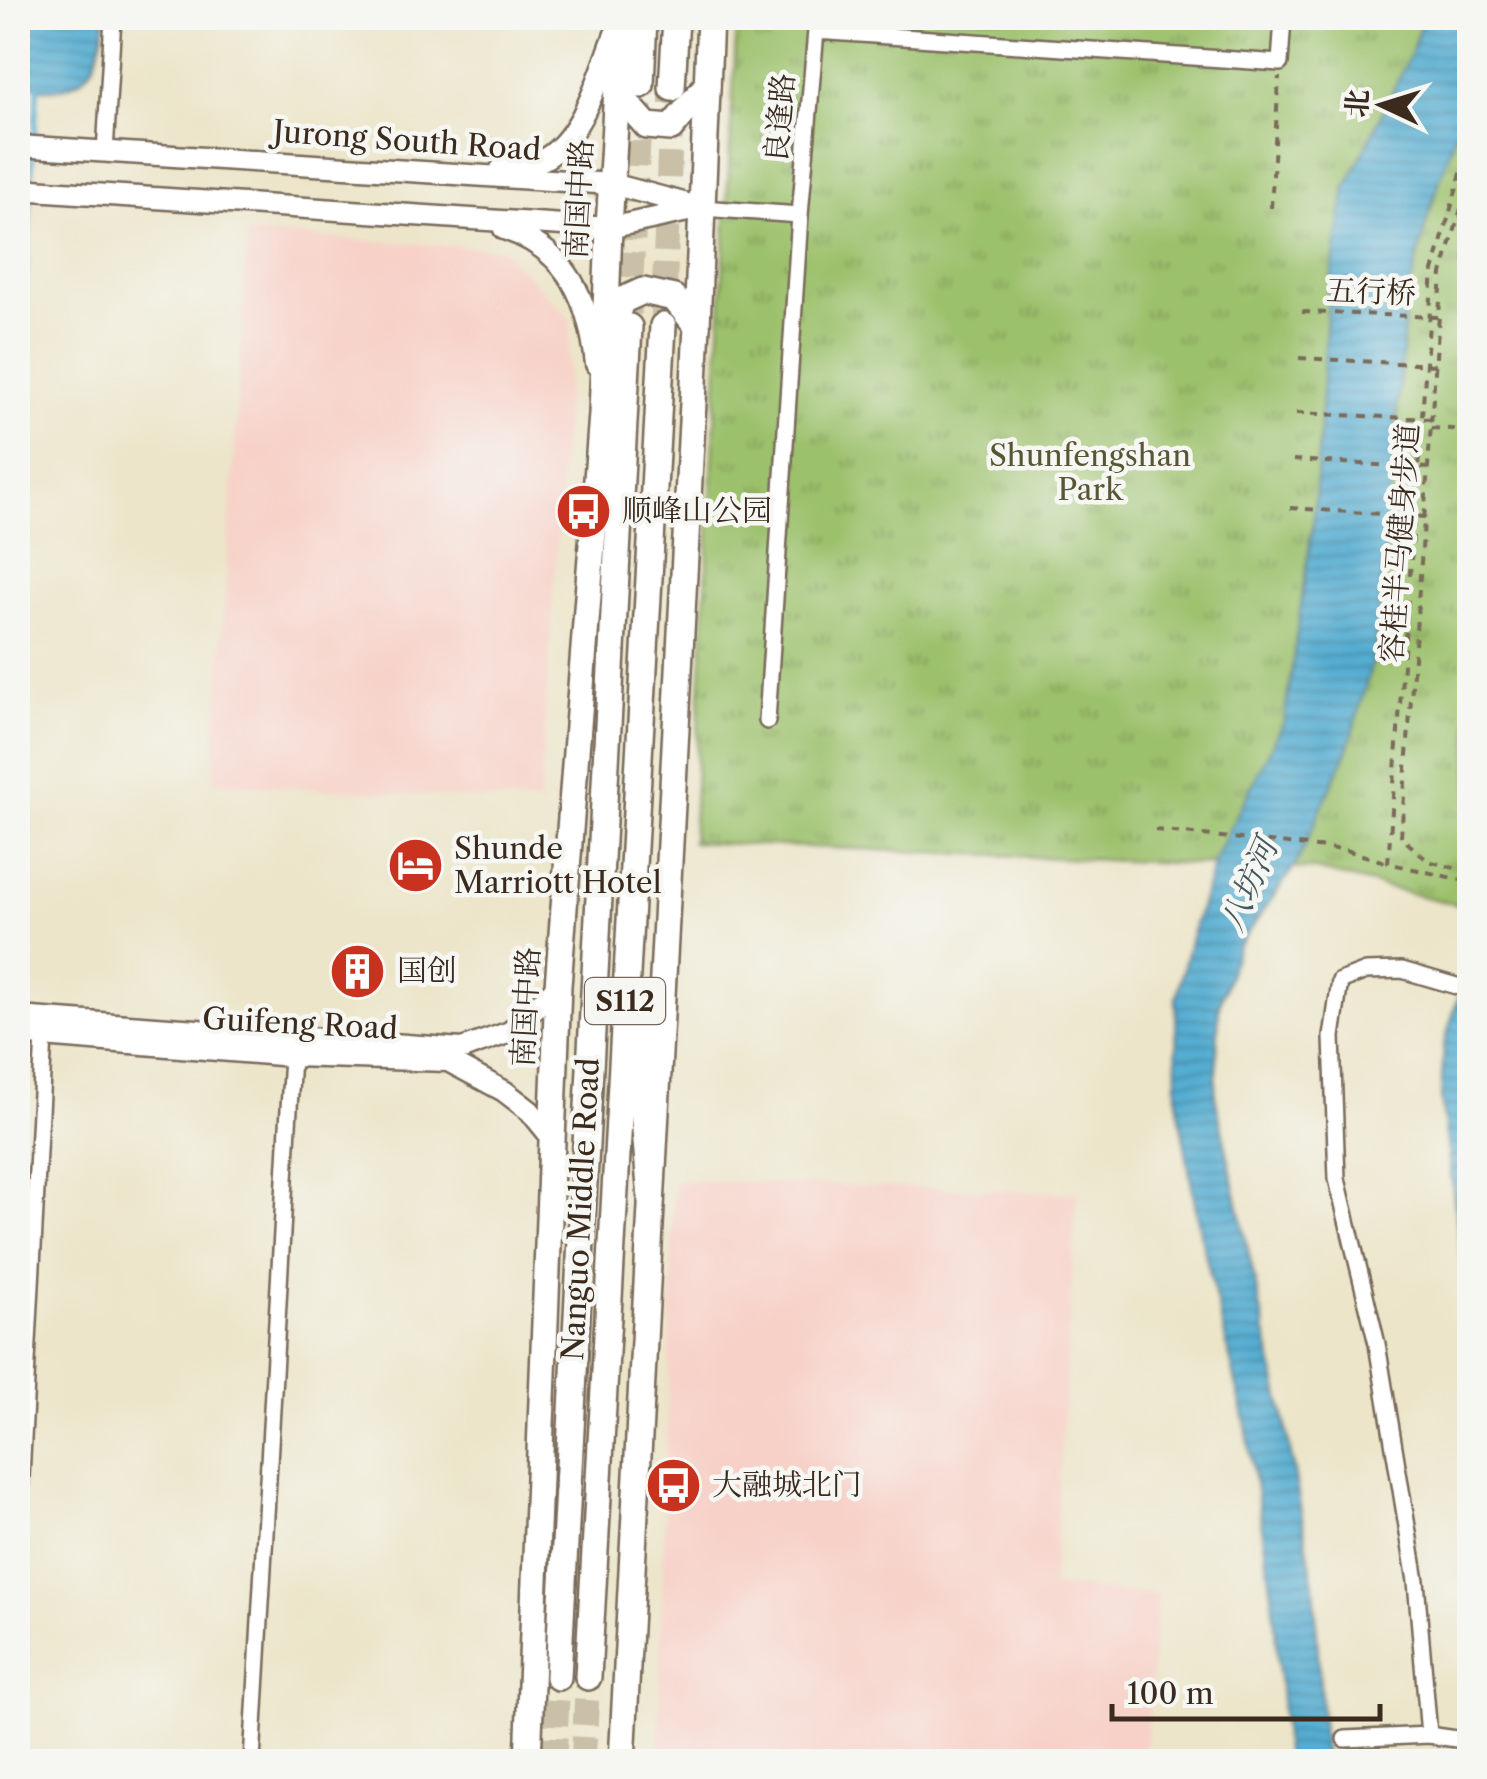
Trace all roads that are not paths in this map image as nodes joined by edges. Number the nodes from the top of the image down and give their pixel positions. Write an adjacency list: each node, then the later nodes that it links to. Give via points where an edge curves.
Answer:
1 (113, 18): 13 (street)
2 (621, 18): 8 (main road, 南国中路 / S112); 14 (street, via 585,112 556,149 540,161)
3 (644, 18): 9 (main road)
4 (676, 18): 11 (main road)
5 (710, 18): 10 (main road)
6 (1283, 18): 7 (street, 良逢路, via 1280,63)
7 (816, 24): 18 (street, 良逢路)
8 (618, 63): 10 (main road, via 624,100 647,126 671,128); 15 (main road, 南国中路 / S112)
9 (641, 84)
10 (706, 85): 17 (main road)
11 (672, 88)
12 (20, 146): 13 (street, Jurong South Road)
13 (105, 152): 14 (street, Jurong South Road)
14 (459, 174): 15 (street, Jurong South Road)
15 (612, 184): 17 (street, Jurong South Road); 20 (main road, 南国中路 / S112)
16 (18, 189): 19 (street)
17 (702, 208): 18 (street); 20 (street); 22 (main road)
18 (800, 214): 26 (street, 良逢路)
19 (453, 218): 20 (street); 25 (street, via 533,240 568,273 588,314)
20 (609, 228): 24 (main road, 南国中路 / S112)
21 (663, 326): 27 (main road, Nanguo Middle Road / S112)
22 (698, 326): 24 (main road, via 674,298 643,291 621,301); 35 (main road)
23 (629, 328): 37 (main road, Nanguo Middle Road / S112)
24 (605, 356): 25 (main road, 南国中路 / S112)
25 (602, 414): 28 (main road, 南国中路 / S112)
26 (767, 721)
27 (628, 935): 35 (main road); 38 (main road, Nanguo Middle Road / S112)
28 (558, 986): 30 (street, via 510,1032 462,1048); 34 (main road, 南国中路 / S112)
29 (1462, 987): 39 (street, via 1402,970 1366,971 1340,981 1332,1037 1337,1180 1377,1344 1416,1581)
30 (18, 1017)
31 (18, 1034): 32 (street, Guifeng Road)
32 (44, 1036): 33 (street, Guifeng Road); 36 (street)
33 (292, 1056): 34 (street, Guifeng Road, via 448,1062 504,1091); 43 (street)
34 (552, 1138): 42 (main road, 南国中路 / S112)
35 (651, 1199): 44 (main road)
36 (18, 1534)
37 (558, 1677)
38 (588, 1677)
39 (1429, 1735): 40 (street); 41 (street)
40 (1345, 1740)
41 (1470, 1741)
42 (528, 1761)
43 (252, 1762)
44 (622, 1762)

